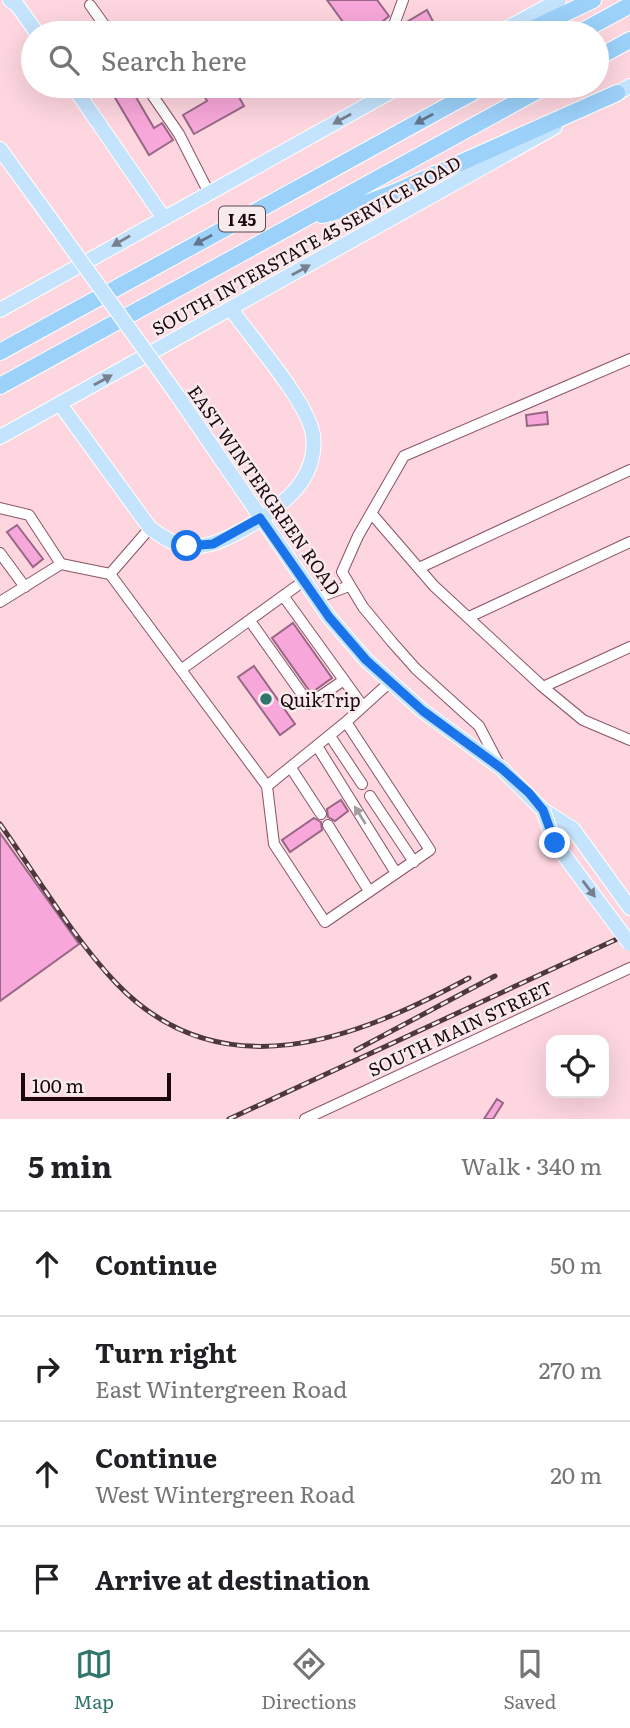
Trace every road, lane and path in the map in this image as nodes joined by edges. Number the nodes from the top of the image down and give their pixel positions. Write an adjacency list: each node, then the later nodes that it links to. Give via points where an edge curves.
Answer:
1 (10, 0): 7 (main road)
2 (402, 0): 9 (street)
3 (559, 0): 10 (main road)
4 (593, 0): 11 (highway)
5 (90, 5): 8 (street)
6 (630, 5): 12 (highway)
7 (28, 21)
8 (101, 21)
9 (395, 21)
10 (520, 21)
11 (549, 21)
12 (601, 21)
13 (630, 40): 14 (highway)
14 (609, 51)
15 (81, 98): 24 (main road)
16 (154, 98): 23 (street)
17 (379, 98): 23 (main road, one-way to 23)
18 (462, 98): 28 (highway, I 45, one-way to 28)
19 (524, 98): 25 (highway, I 45)
20 (603, 98): 25 (highway, via 395,192)
21 (607, 98): 26 (main road, SOUTH INTERSTATE 45 SERVICE ROAD, one-way to 21)
22 (0, 149): 36 (main road, EAST WINTERGREEN ROAD, bridge)
23 (209, 193): 24 (main road)
24 (163, 218): 27 (main road, one-way to 27)
25 (303, 219): 30 (highway, I 45)
26 (231, 309): 31 (main road, SOUTH INTERSTATE 45 SERVICE ROAD, one-way to 26); 36 (main road, via 300,405 313,432 313,452 303,480)
27 (0, 310)
28 (0, 352)
29 (630, 359): 35 (street, via 404,456)
30 (0, 386)
31 (60, 404): 32 (main road, SOUTH INTERSTATE 45 SERVICE ROAD); 37 (main road)
32 (0, 437)
33 (630, 470): 41 (street)
34 (0, 508): 40 (street, via 29,514)
35 (371, 513): 41 (street); 44 (street, via 342,572)
36 (260, 518): 37 (main road, via 213,544 199,546 174,544); 43 (main road, EAST WINTERGREEN ROAD)
37 (150, 528): 42 (street)
38 (630, 542): 49 (street)
39 (0, 553): 45 (street)
40 (61, 564): 42 (street); 45 (street)
41 (419, 568): 49 (street)
42 (110, 574): 52 (street)
43 (305, 580): 46 (street); 47 (main road, EAST WINTERGREEN ROAD)
44 (349, 586): 47 (street); 62 (street, via 416,669 479,726)
45 (24, 587): 48 (street)
46 (284, 597): 50 (street); 53 (street)
47 (317, 598): 54 (main road, EAST WINTERGREEN ROAD)
48 (0, 602)
49 (469, 617): 55 (street)
50 (250, 621): 52 (street); 53 (street, via 309,704)
51 (630, 647): 55 (street)
52 (182, 669): 64 (street)
53 (344, 680): 56 (street)
54 (390, 682): 56 (street); 62 (main road, EAST WINTERGREEN ROAD)
55 (543, 687): 59 (street, via 583,720)
56 (362, 705): 57 (street)
57 (346, 722): 58 (street); 69 (street, via 430,850)
58 (330, 736): 60 (street); 63 (street)
59 (630, 740)
60 (317, 746): 61 (street); 70 (street, one-way to 60)
61 (291, 768): 64 (street); 67 (street)
62 (501, 768): 66 (main road, EAST WINTERGREEN ROAD)
63 (362, 784)
64 (267, 786): 71 (street, via 274,844 325,922)
65 (370, 796): 69 (street)
66 (543, 810): 72 (main road, via 573,829); 73 (main road, one-way to 73, bridge, via 555,843)
67 (321, 814)
68 (328, 825): 71 (street)
69 (414, 862): 70 (street)
70 (396, 873): 71 (street)
71 (369, 891)
72 (630, 908)
73 (630, 944)
74 (630, 968): 75 (street, SOUTH MAIN STREET)
75 (305, 1119)

